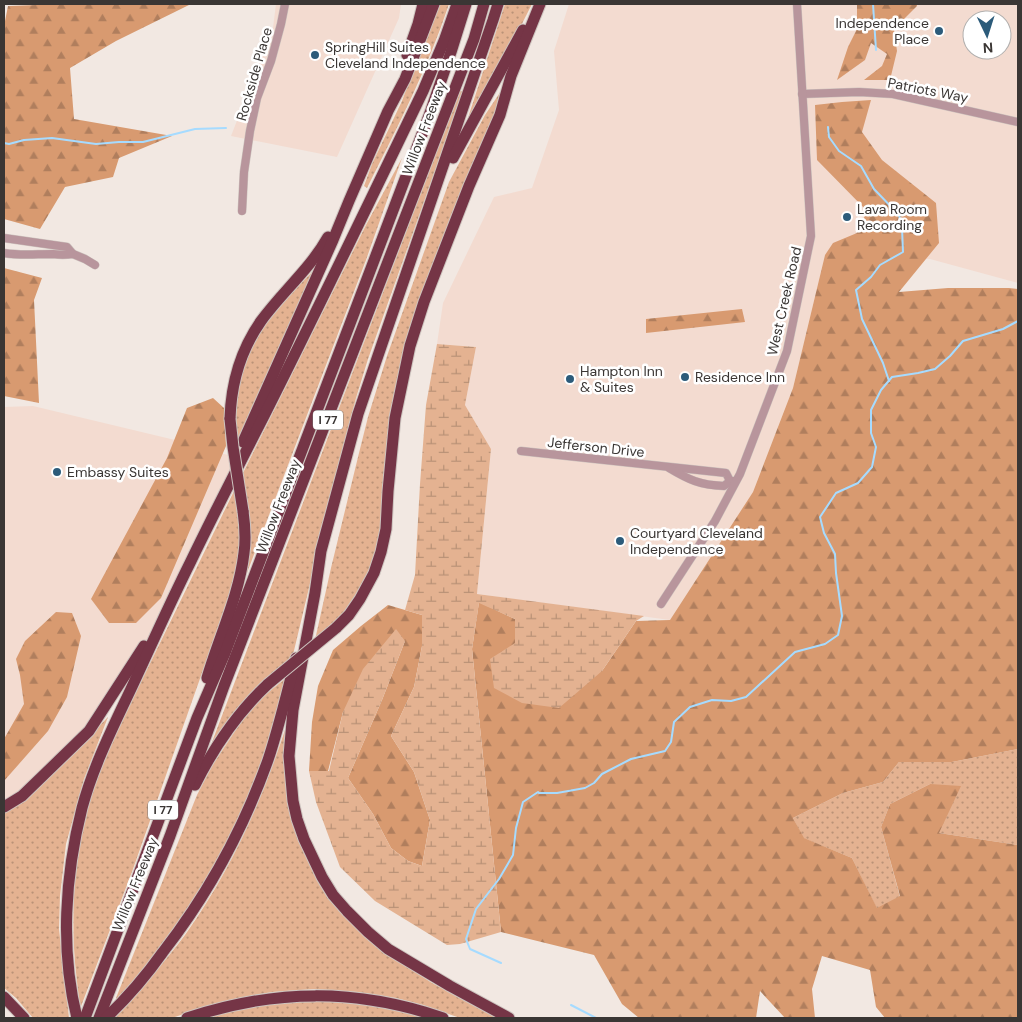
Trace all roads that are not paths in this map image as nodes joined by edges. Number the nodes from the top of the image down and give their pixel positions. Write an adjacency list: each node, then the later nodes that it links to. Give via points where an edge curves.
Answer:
1 (285, 4): 14 (street, Rockside Place, via 250,131)
2 (423, 4): 11 (highway)
3 (434, 4): 11 (highway, via 405,79)
4 (457, 4): 25 (highway, via 435,64 411,115)
5 (466, 4): 29 (highway, Willow Freeway / I 77, via 430,113 225,653)
6 (484, 4): 31 (highway, Willow Freeway / I 77, via 474,40 224,686)
7 (498, 4): 15 (highway)
8 (539, 4): 15 (highway, via 456,152); 31 (highway, bridge, via 511,76 500,115 469,186 410,346 395,418 386,529 374,573 356,604 336,628 268,684 233,722 197,780)
9 (797, 4): 10 (street, West Creek Road)
10 (802, 94): 12 (street, Patriots Way, via 893,94); 24 (street, West Creek Road, via 811,236 787,350 740,474)
11 (388, 111): 13 (highway)
12 (1018, 122)
13 (349, 201): 25 (highway, via 233,465); 29 (highway, bridge, via 319,252 254,332 238,368 230,419 246,536 245,552)
14 (242, 211)
15 (424, 224): 26 (highway, via 358,414 321,551)
16 (4, 238): 17 (street)
17 (24, 242): 19 (street, via 67,246); 20 (street)
18 (4, 253): 20 (street)
19 (73, 254): 20 (street); 21 (street)
20 (24, 255)
21 (95, 265)
22 (521, 451): 23 (street, Jefferson Drive)
23 (667, 467): 24 (street, Jefferson Drive, via 726,473); 24 (street, Jefferson Drive, via 698,483 724,486)
24 (733, 481): 27 (street, West Creek Road, via 715,521)
25 (223, 495): 28 (highway)
26 (315, 593): 37 (highway, via 268,760 241,827 214,878 179,932 140,982); 40 (highway, via 293,710 289,756 297,819 312,858 347,911 388,949)
27 (661, 604)
28 (163, 618): 30 (highway, via 89,731 22,796); 34 (highway, via 101,752 77,830 67,929 68,963)
29 (197, 718): 35 (highway, Willow Freeway / I 77)
30 (4, 807)
31 (170, 836): 36 (highway, Willow Freeway / I 77)
32 (4, 997): 33 (highway)
33 (24, 1018)
34 (77, 1018)
35 (85, 1018)
36 (99, 1018)
37 (106, 1018)
38 (187, 1018): 39 (highway, via 261,999 310,995 380,1001)
39 (443, 1018)
40 (509, 1018)

